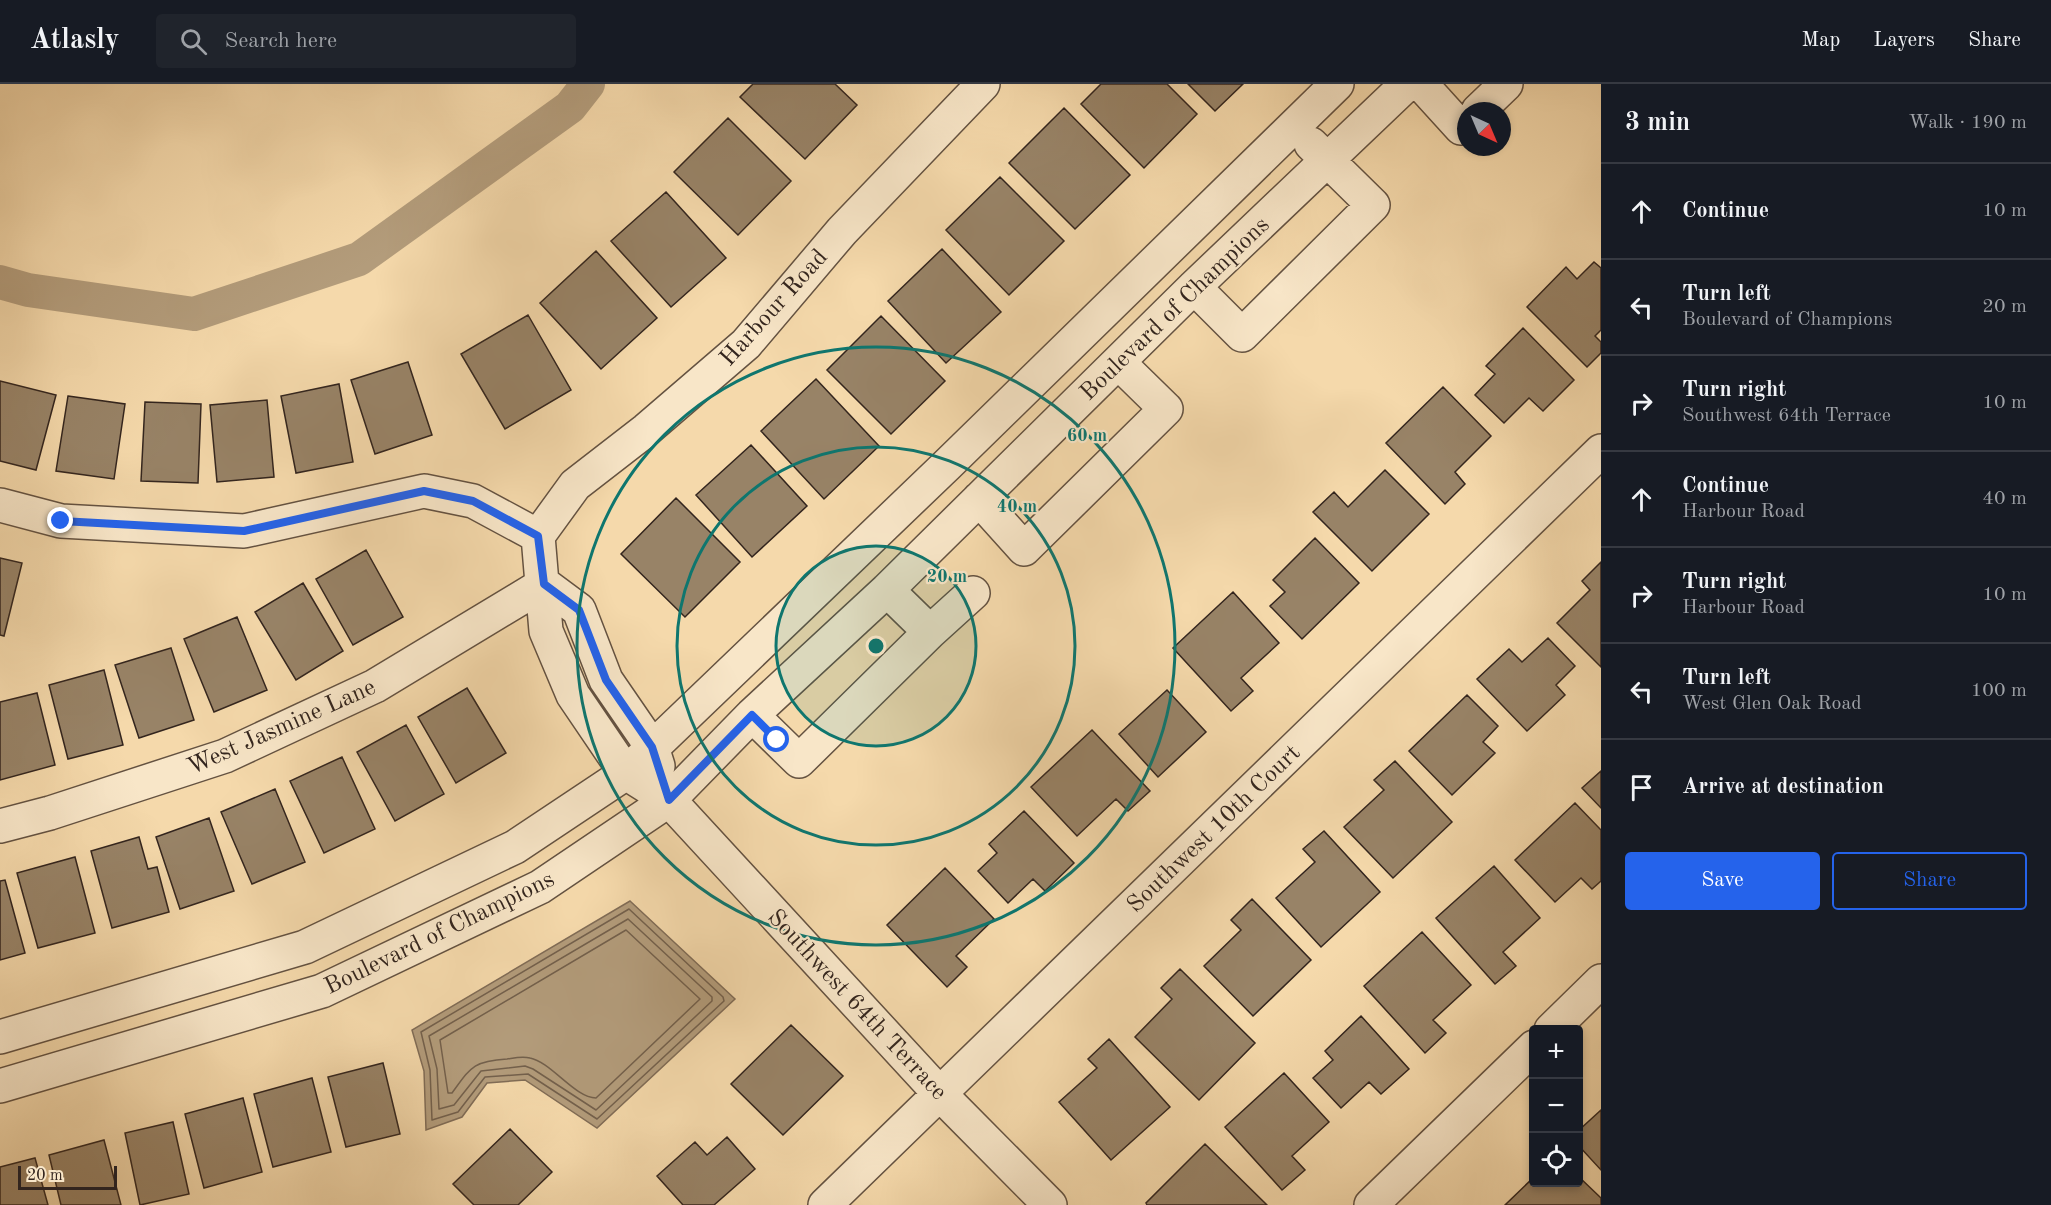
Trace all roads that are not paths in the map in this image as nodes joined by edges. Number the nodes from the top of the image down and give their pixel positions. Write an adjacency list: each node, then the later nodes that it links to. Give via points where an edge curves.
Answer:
1 (983, 84): 15 (street, Harbour Road, via 842,231 746,344 575,485)
2 (1337, 84): 8 (street, Boulevard of Champions)
3 (1407, 84): 9 (street, Boulevard of Champions)
4 (1421, 84): 7 (street)
5 (1506, 84): 6 (street)
6 (1487, 102)
7 (1457, 124)
8 (1294, 128): 9 (street); 21 (street, Boulevard of Champions)
9 (1326, 159): 10 (street, Boulevard of Champions); 10 (street, via 1373,205 1242,335)
10 (1194, 287): 11 (street, Boulevard of Champions)
11 (1119, 363): 13 (street, Boulevard of Champions); 13 (street, via 1166,409 1024,549)
12 (1601, 451): 30 (street, Southwest 10th Court)
13 (979, 499): 17 (street, Boulevard of Champions)
14 (0, 505): 15 (street, via 61,521 244,531 424,491 473,501)
15 (538, 536): 16 (street)
16 (544, 584): 21 (street, via 579,610 606,680); 22 (street, via 546,631 573,695); 24 (street, West Jasmine Lane, via 375,686 225,756)
17 (887, 590): 19 (street); 20 (street, Boulevard of Champions)
18 (973, 593): 19 (street)
19 (930, 632): 20 (street, via 799,761)
20 (752, 715): 23 (street, Boulevard of Champions)
21 (652, 747): 22 (street, Boulevard of Champions); 23 (street, Southwest 64th Terrace)
22 (626, 773): 23 (street, Southwest 64th Terrace); 27 (street, Boulevard of Champions, via 515,847 305,947)
23 (669, 800): 29 (street, Boulevard of Champions, via 540,887 322,991); 30 (street, Southwest 64th Terrace)
24 (0, 826)
25 (1601, 981): 26 (street)
26 (1555, 1025)
27 (0, 1037)
28 (1529, 1051): 33 (street)
29 (0, 1086)
30 (940, 1094): 31 (street, Southwest 10th Court); 32 (street, Southwest 64th Terrace)
31 (825, 1205)
32 (1050, 1205)
33 (1371, 1205)

